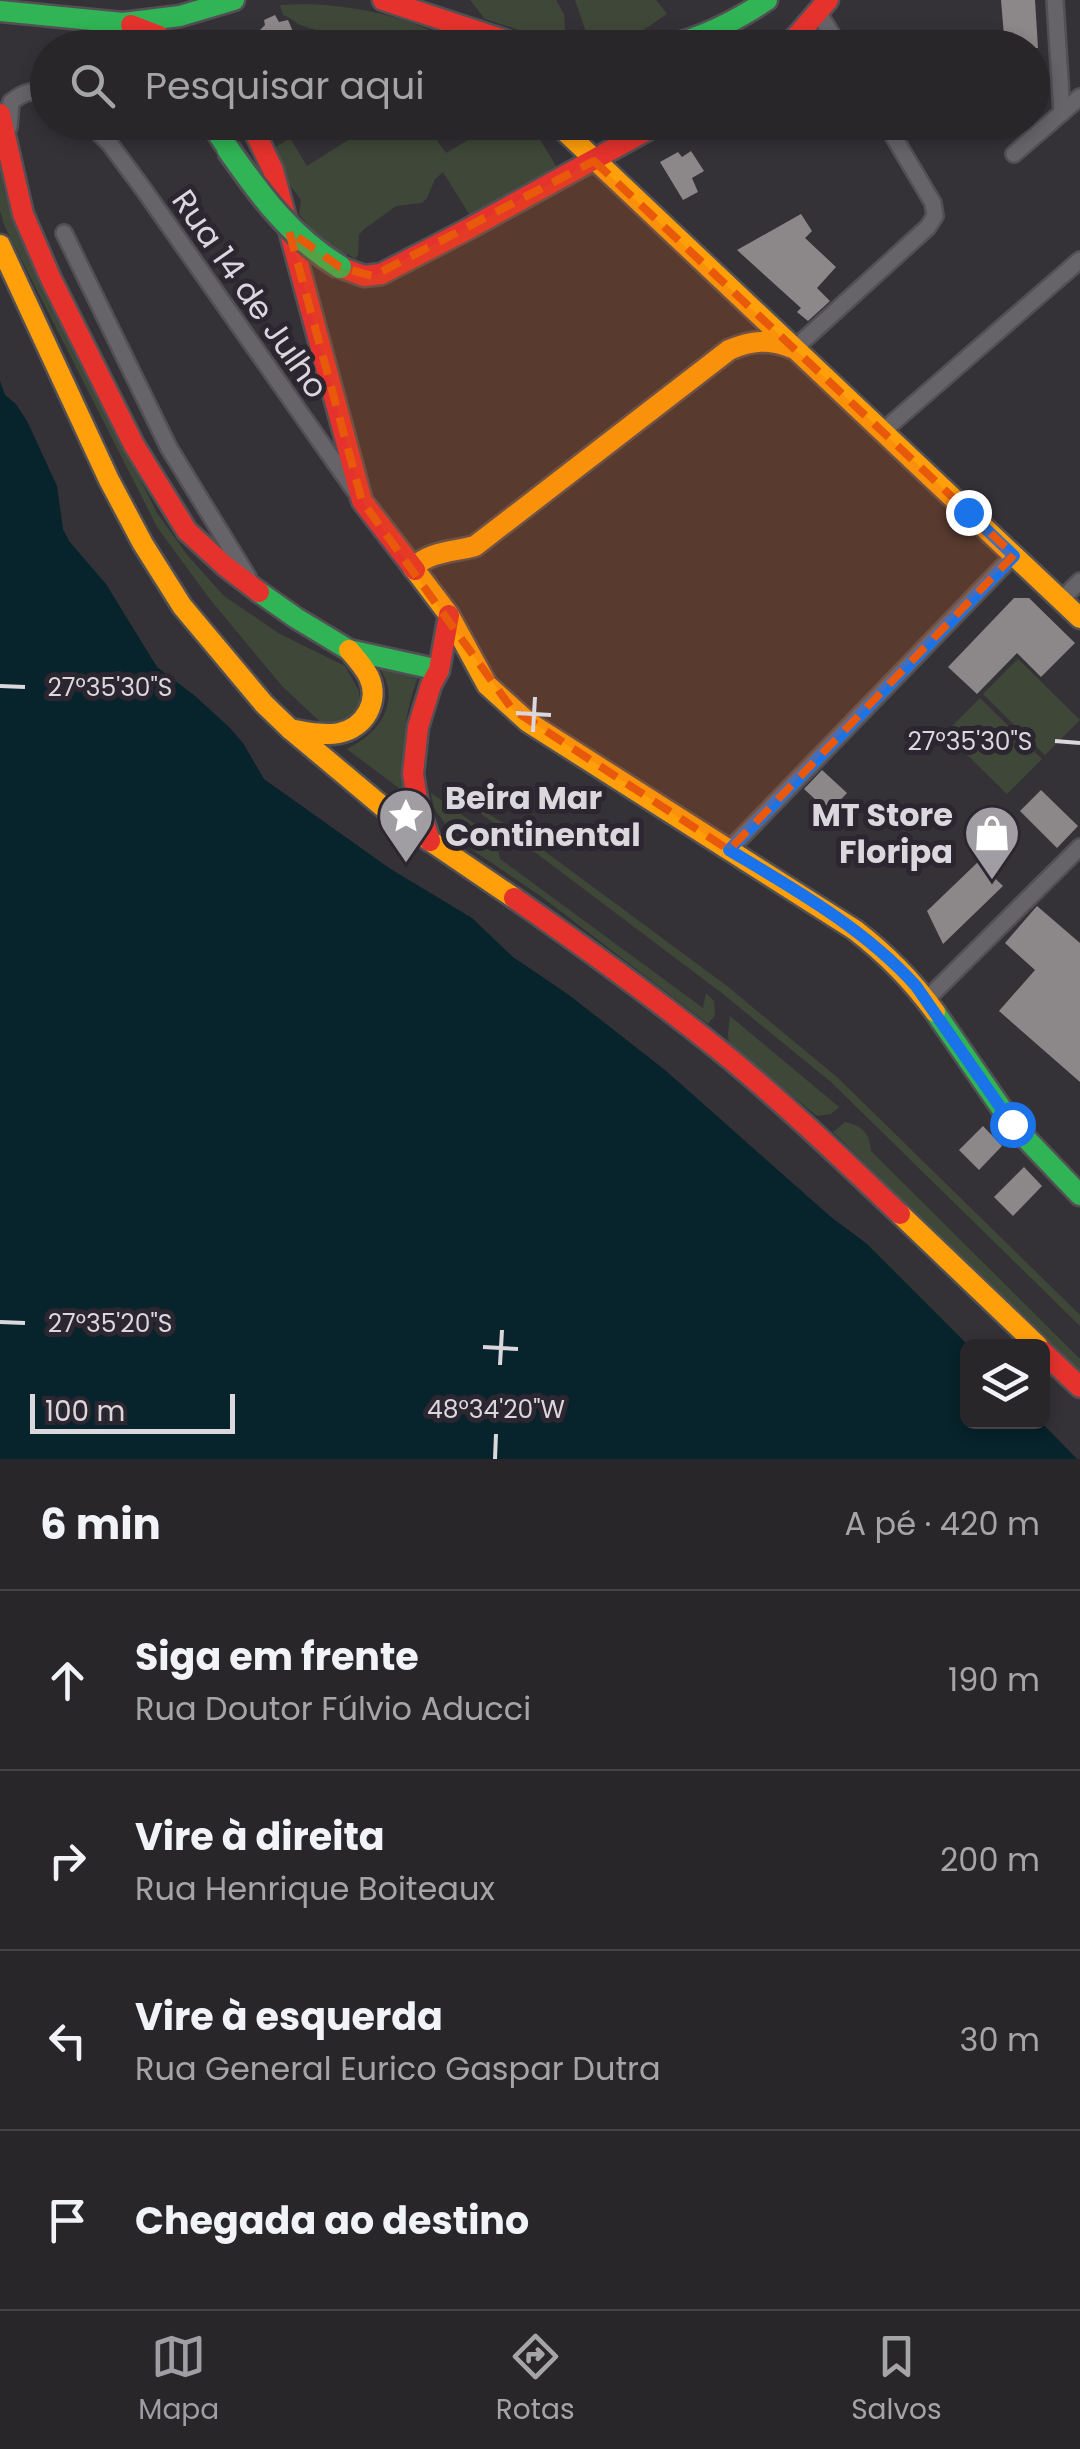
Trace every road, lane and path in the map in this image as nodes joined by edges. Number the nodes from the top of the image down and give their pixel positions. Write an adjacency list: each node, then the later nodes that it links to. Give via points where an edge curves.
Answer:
1 (234, 0): 7 (main road)
2 (383, 0): 11 (main road)
3 (767, 0): 12 (main road)
4 (1055, 0): 17 (street)
5 (823, 6): 13 (main road); 14 (street)
6 (0, 11): 8 (main road)
7 (189, 13): 8 (main road); 10 (main road)
8 (119, 23): 9 (main road)
9 (135, 30)
10 (171, 30)
11 (459, 30)
12 (717, 30)
13 (800, 30)
14 (833, 30)
15 (30, 92): 29 (street, via 11,102)
16 (1080, 97): 17 (street)
17 (1062, 113): 19 (street)
18 (0, 114): 29 (main road)
19 (1050, 123)
20 (106, 140): 40 (street, Rua 14 de Julho)
21 (222, 140): 31 (main road, bridge, via 286,228 314,252 364,276 381,274)
22 (260, 140): 40 (main road)
23 (575, 140): 31 (main road)
24 (582, 140): 31 (main road)
25 (630, 140): 28 (main road)
26 (896, 140): 38 (street, via 935,216)
27 (1030, 140): 30 (street)
28 (626, 142): 31 (main road); 32 (main road)
29 (7, 150): 37 (main road, via 23,214)
30 (1014, 154)
31 (598, 159): 32 (main road)
32 (631, 196): 38 (main road)
33 (64, 233): 36 (street)
34 (0, 245): 50 (main road, via 142,544 182,606)
35 (1080, 260): 39 (street)
36 (84, 275): 37 (street); 44 (street, via 170,448)
37 (51, 279): 44 (main road, via 163,496 187,531)
38 (794, 349): 39 (main road); 42 (main road, via 767,340 729,350 475,546 427,555)
39 (882, 432): 41 (main road)
40 (362, 501): 42 (main road)
41 (1014, 556): 45 (main road); 53 (street)
42 (414, 568): 46 (main road)
43 (1080, 581): 45 (street)
44 (255, 589): 48 (main road)
45 (1061, 600): 47 (main road)
46 (449, 615): 49 (main road); 53 (main road, via 488,685 512,709)
47 (1080, 618)
48 (349, 650): 49 (main road); 50 (main road, via 369,677 369,714 350,732)
49 (439, 670): 51 (main road, via 418,727 413,774)
50 (290, 729): 51 (main road)
51 (430, 841): 56 (main road, via 718,1049)
52 (1080, 847): 54 (street)
53 (729, 850): 54 (main road, via 855,930)
54 (926, 1000): 55 (main road, via 1012,1124)
55 (1080, 1196)
56 (1030, 1339)
57 (1050, 1358): 58 (main road)
58 (1080, 1387)

